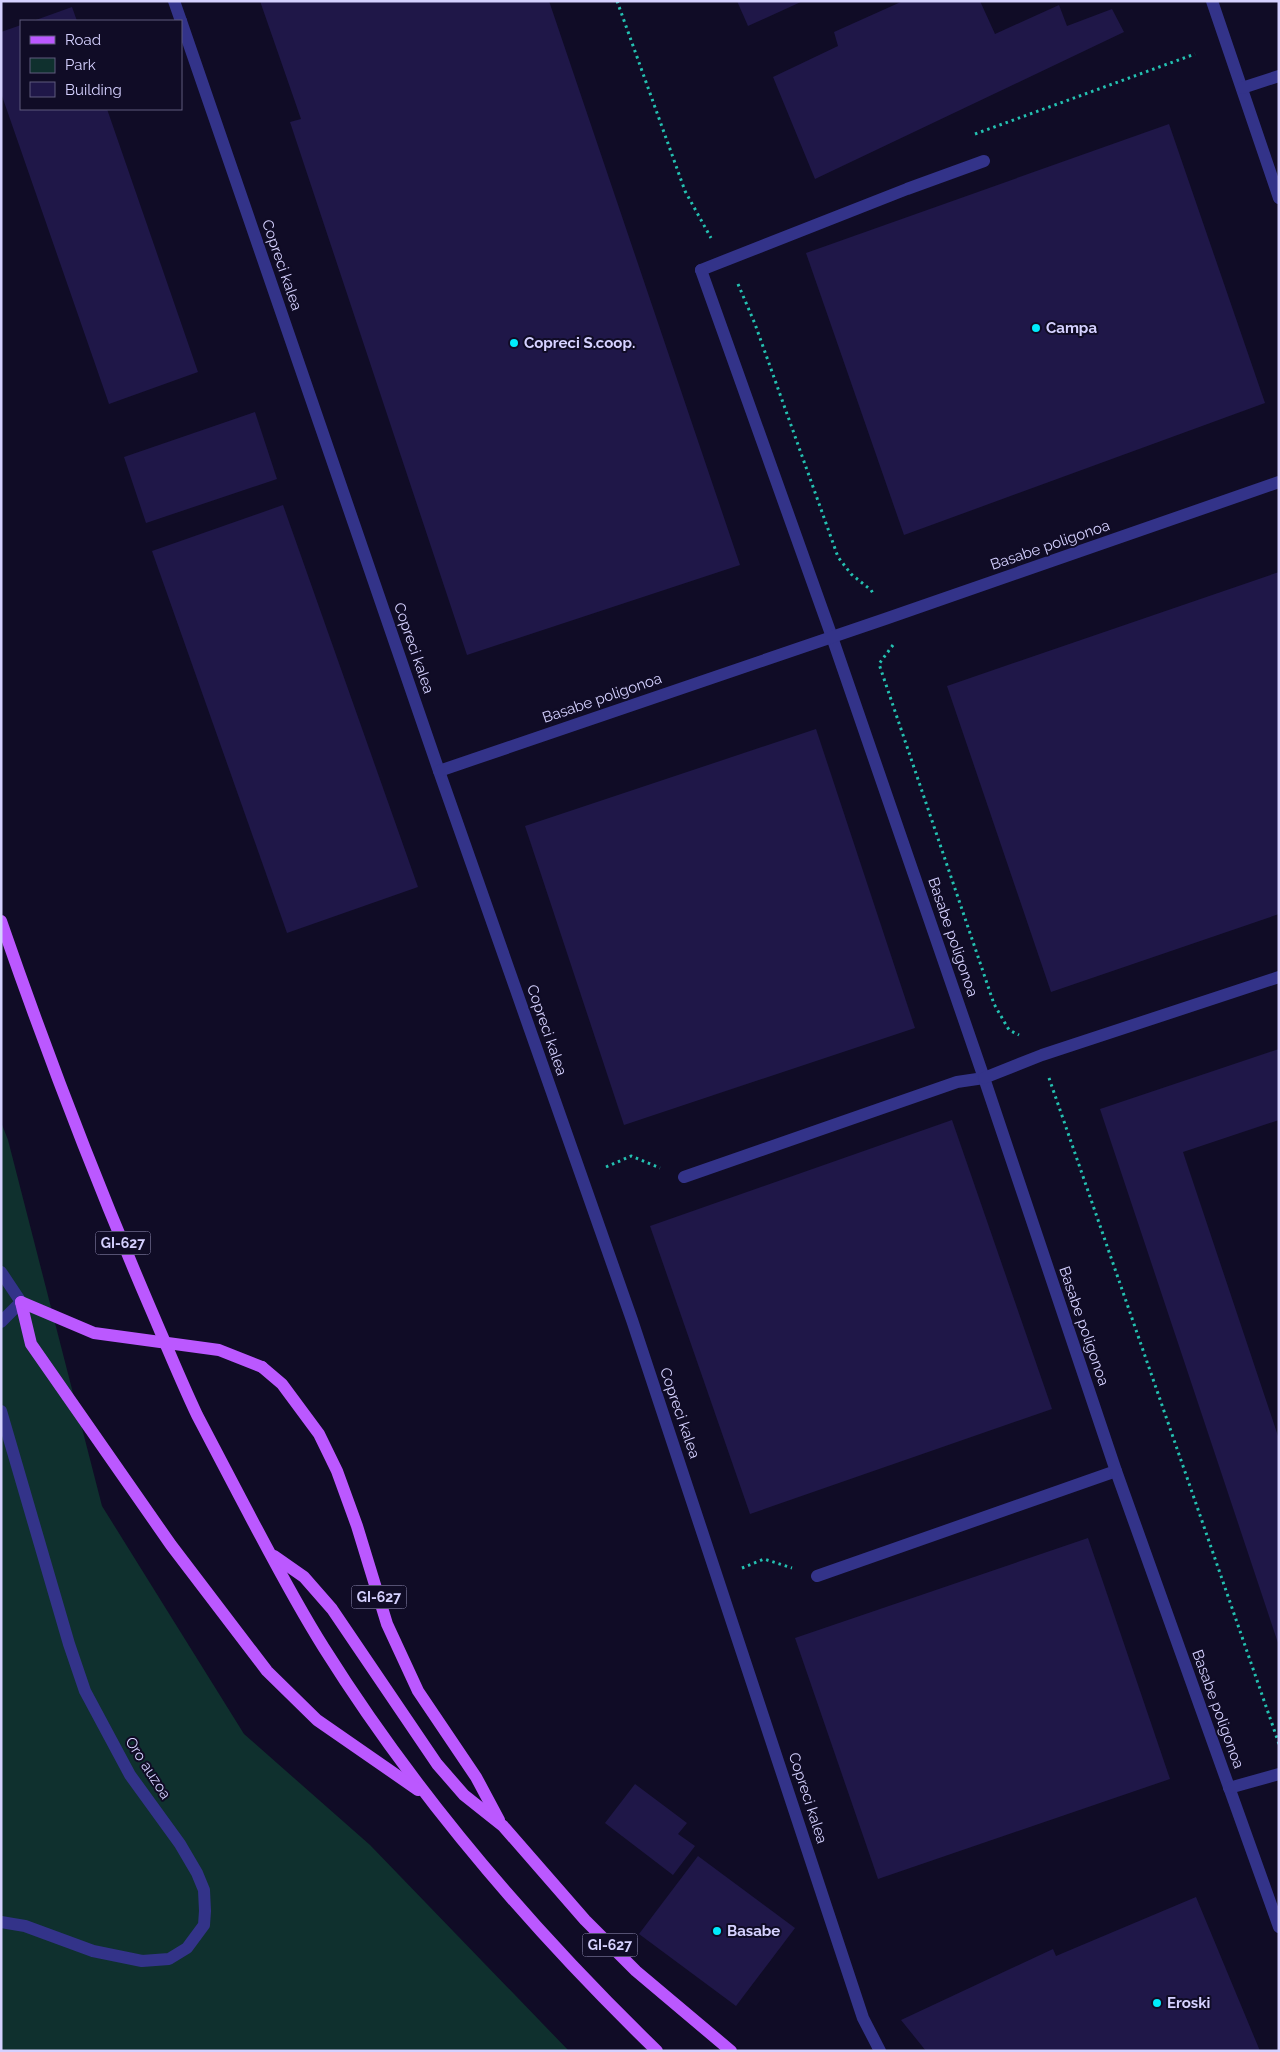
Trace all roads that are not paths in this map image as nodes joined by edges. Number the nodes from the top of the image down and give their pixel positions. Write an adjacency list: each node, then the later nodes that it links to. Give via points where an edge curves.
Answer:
1 (174, 1): 3 (street, Copreci kalea)
2 (1212, 1): 6 (street)
3 (181, 20)
4 (182, 24): 11 (street, Copreci kalea)
5 (1279, 76): 6 (street)
6 (1242, 88): 8 (street)
7 (984, 161): 10 (street, Basabe poligonoa, via 700,270)
8 (1279, 198)
9 (1279, 482): 10 (street, Basabe poligonoa)
10 (832, 637): 11 (street, Basabe poligonoa); 14 (street, Basabe poligonoa)
11 (439, 771): 31 (street, Copreci kalea, via 632,1320 863,2018)
12 (1, 922): 21 (main road, GI-627, via 115,1227 196,1413)
13 (1279, 977): 14 (street, via 1042,1055)
14 (984, 1078): 15 (street, via 957,1082); 20 (street, Basabe poligonoa)
15 (684, 1178)
16 (1, 1272): 17 (street)
17 (21, 1302): 18 (street); 25 (main road, GI-627, via 31,1344 171,1545 267,1671 317,1720); 26 (main road, GI-627, bridge, via 94,1333 219,1350 262,1367 282,1384 319,1434 337,1471 387,1624 418,1691 476,1777)
18 (1, 1322)
19 (1, 1410): 27 (street, Oro auzoa, via 85,1691 130,1775 197,1873 204,1890 205,1911 204,1925 187,1948 169,1959 142,1961 93,1951 25,1926)
20 (1116, 1471): 22 (street); 24 (street, Basabe poligonoa)
21 (270, 1554): 25 (main road, GI-627, via 323,1647); 26 (main road, GI-627, via 304,1577 332,1609 437,1764 464,1795)
22 (817, 1576)
23 (1279, 1774): 24 (street)
24 (1229, 1788): 28 (street, Basabe poligonoa)
25 (427, 1797): 29 (main road, GI-627, via 574,1968)
26 (503, 1826): 30 (main road, GI-627, via 585,1920 636,1971)
27 (1, 1922)
28 (1279, 1927)
29 (657, 2051)
30 (731, 2051)
31 (880, 2051)

